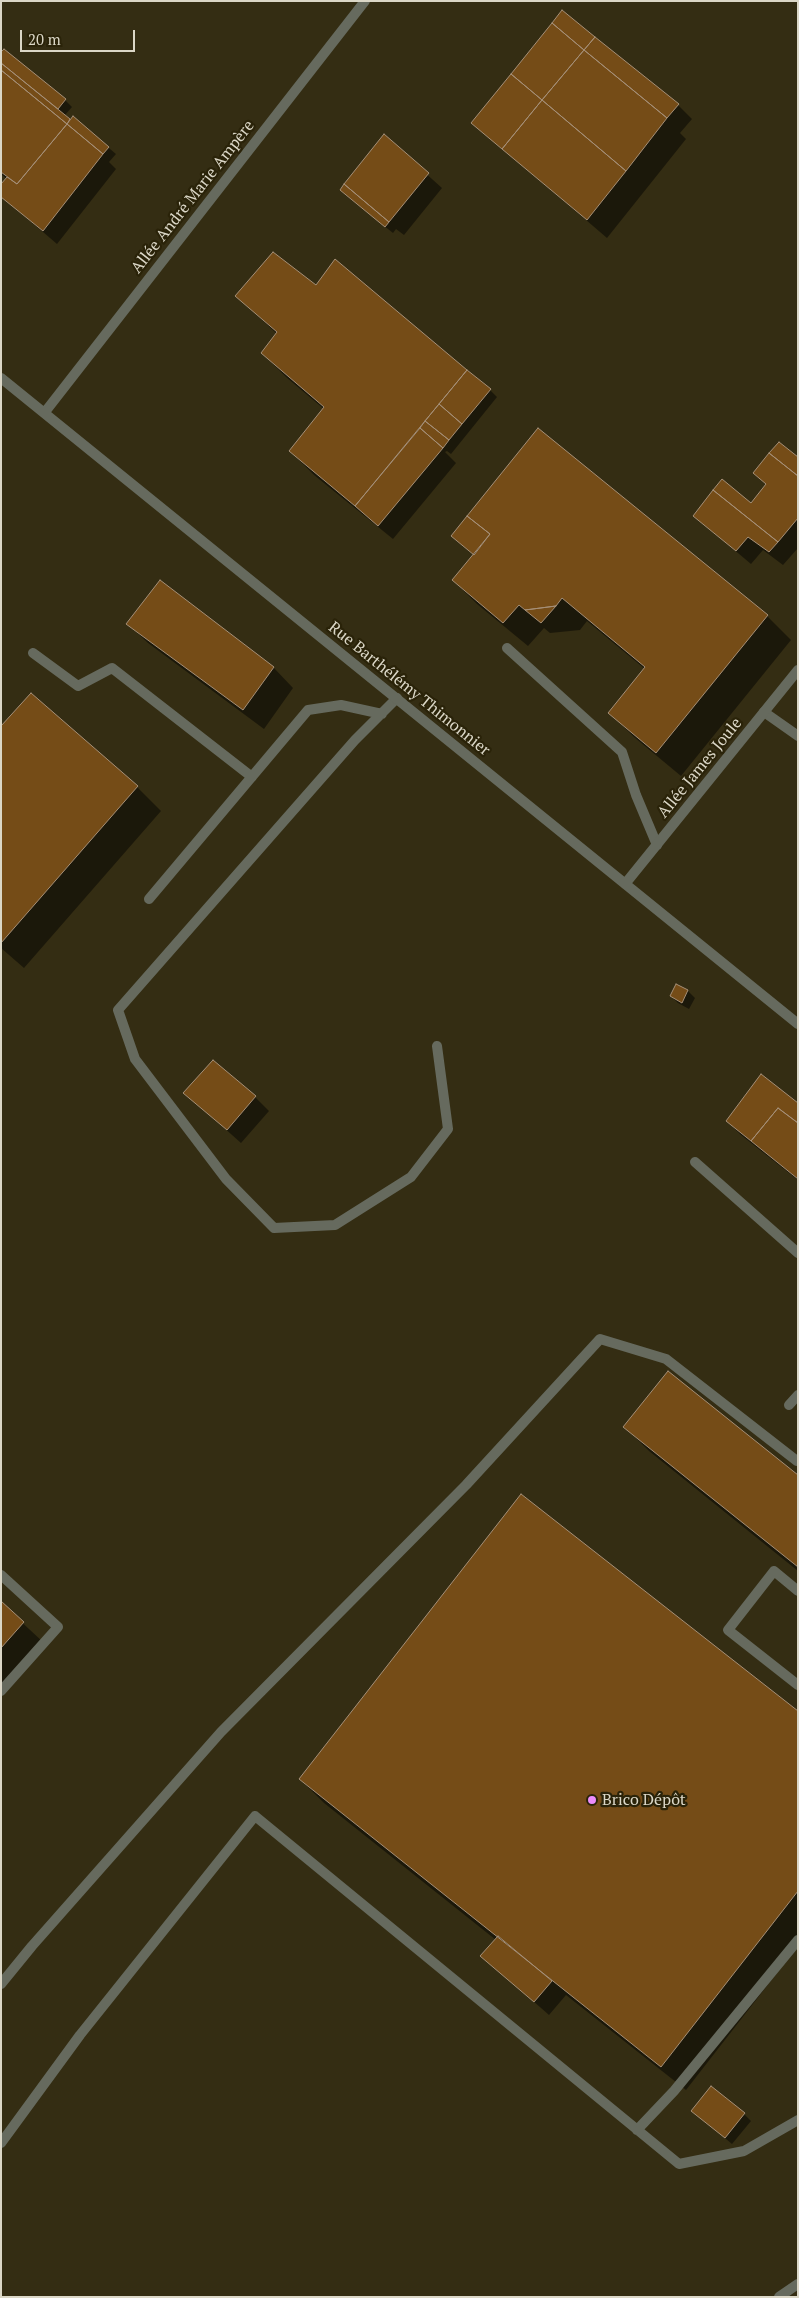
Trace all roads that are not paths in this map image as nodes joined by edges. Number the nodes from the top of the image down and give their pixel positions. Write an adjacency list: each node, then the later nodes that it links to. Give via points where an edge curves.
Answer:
1 (365, 1): 3 (street, Allée André Marie Ampère)
2 (1, 378): 3 (street, Rue Barthélémy Thimonnier)
3 (44, 412): 7 (street, Rue Barthélémy Thimonnier)
4 (507, 648): 12 (street, via 622,752)
5 (33, 653): 11 (street, via 78,686 112,668)
6 (798, 670): 8 (street, Allée James Joule)
7 (397, 698): 9 (street); 13 (street, Rue Barthélémy Thimonnier)
8 (764, 712): 10 (street); 12 (street, Allée James Joule)
9 (382, 714): 11 (street, via 341,705 308,710); 16 (street, via 355,740 118,1010 135,1059 226,1179 274,1228 335,1225 411,1177 448,1129)
10 (798, 736)
11 (252, 777): 14 (street)
12 (657, 845): 13 (street, Allée James Joule)
13 (625, 884): 15 (street, Rue Barthélémy Thimonnier)
14 (149, 899)
15 (798, 1024)
16 (437, 1046)
17 (695, 1162): 18 (street)
18 (798, 1253)
19 (798, 1395): 20 (street)
20 (789, 1405)
21 (797, 1461): 27 (street, via 666,1358 600,1339 466,1484 221,1732)
22 (1, 1575): 25 (street, via 58,1627)
23 (798, 1590): 24 (street, via 774,1571 728,1630)
24 (798, 1685)
25 (1, 1691)
26 (798, 1940): 29 (street)
27 (1, 1984)
28 (798, 2120): 29 (street, via 744,2151 679,2164)
29 (637, 2130): 30 (street, via 255,1816 80,2035)
30 (1, 2142)
31 (798, 2284): 32 (street)
32 (779, 2297)

